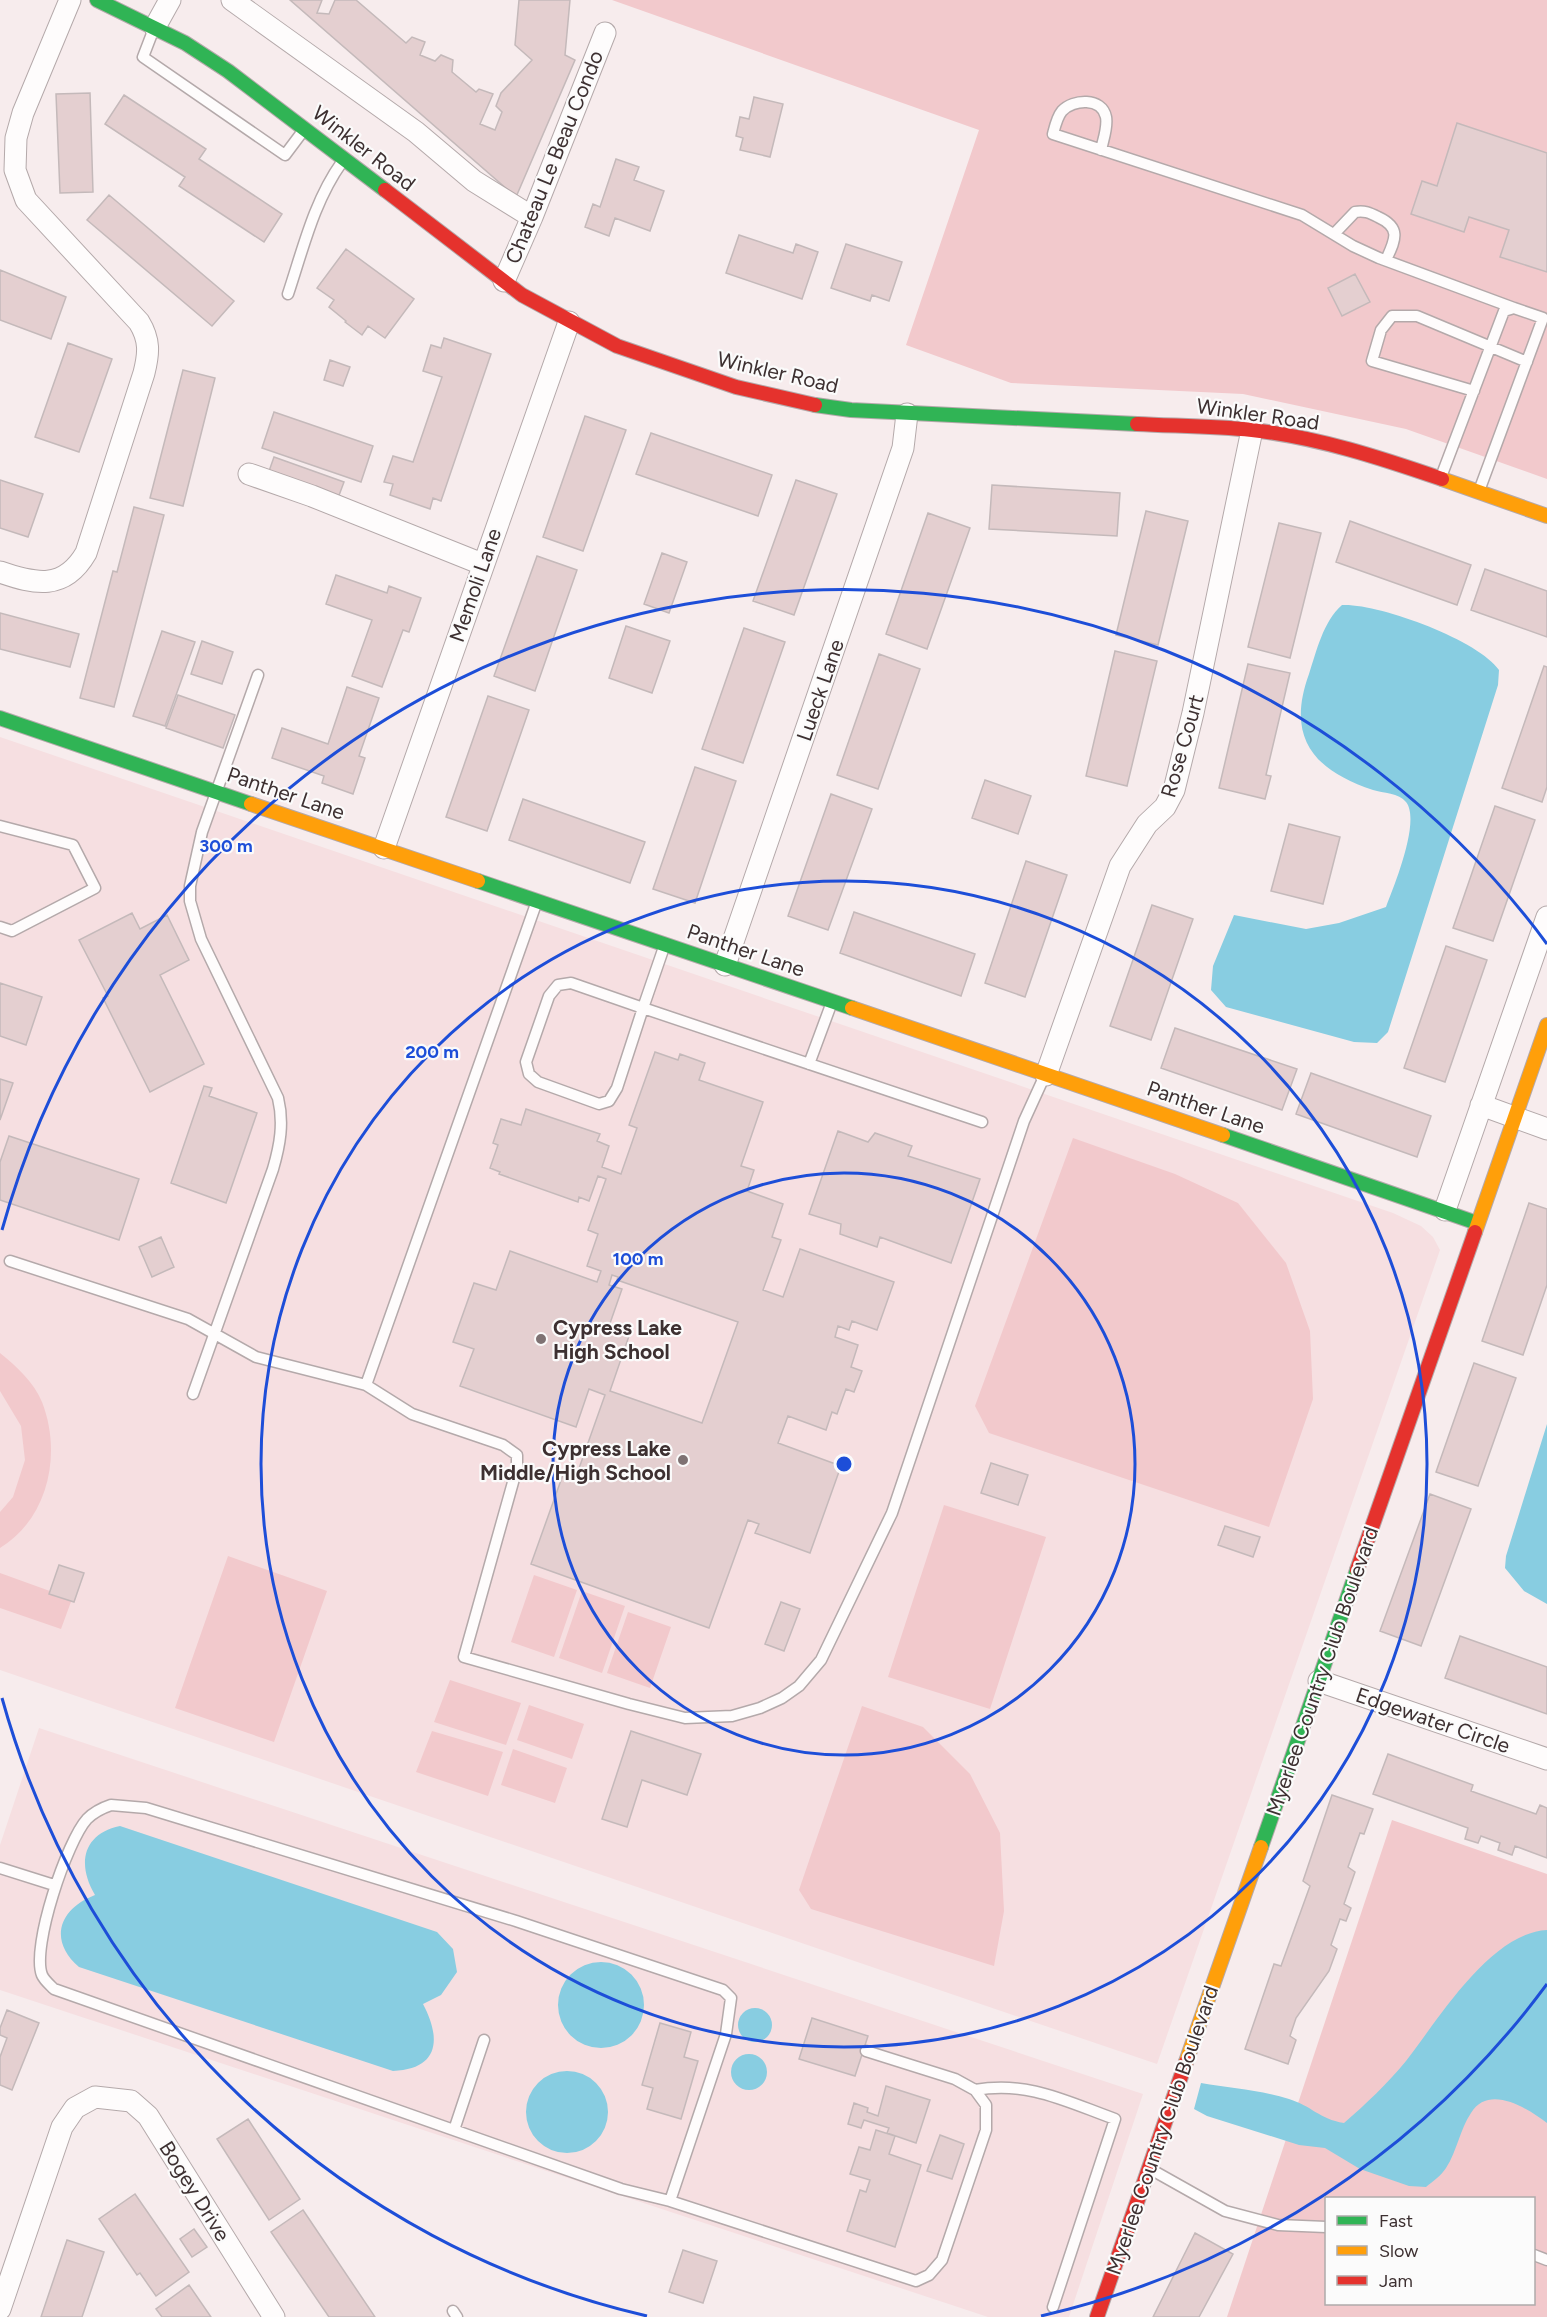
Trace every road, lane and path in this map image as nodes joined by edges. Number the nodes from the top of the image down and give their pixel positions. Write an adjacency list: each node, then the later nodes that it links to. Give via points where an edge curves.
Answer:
1 (70, 0): 28 (street, via 23,113 16,138 15,170 26,200 139,322 149,347 79,565 71,573 37,583)
2 (99, 0): 5 (street, Winkler Road)
3 (170, 0): 5 (street)
4 (232, 0): 10 (street, via 416,132 474,181)
5 (155, 27): 7 (street, Winkler Road, via 228,71); 7 (lane, via 143,57 285,155)
6 (605, 33): 10 (street, Chateau Le Beau Condo)
7 (305, 128): 9 (street, Winkler Road)
8 (1101, 150): 8 (lane, via 1053,134 1061,112 1081,101 1099,107 1106,114); 11 (lane, via 1302,215)
9 (344, 159): 13 (street, Winkler Road); 14 (lane, via 326,186 313,217)
10 (532, 217): 13 (street, Chateau Le Beau Condo)
11 (1334, 234): 12 (lane); 12 (lane, via 1355,212 1367,212 1387,221 1395,235)
12 (1386, 260): 15 (lane)
13 (504, 281): 17 (street, Winkler Road)
14 (288, 294)
15 (1514, 308): 16 (lane); 18 (lane, via 1504,311)
16 (1545, 319): 19 (lane)
17 (568, 322): 21 (street, Winkler Road, via 617,346 736,387 796,402); 27 (street, Memoli Lane)
18 (1491, 345): 19 (lane); 20 (lane); 20 (lane, via 1404,314 1392,316 1381,330 1372,361)
19 (1527, 362): 25 (lane)
20 (1474, 391): 24 (lane)
21 (907, 414): 22 (street, Winkler Road); 38 (street, Lueck Lane, via 903,448)
22 (1252, 430): 24 (street, Winkler Road, via 1348,449); 43 (street, Rose Court, via 1174,790 1120,866)
23 (249, 474): 27 (street)
24 (1441, 478): 25 (street, Winkler Road)
25 (1479, 491): 26 (street, Winkler Road)
26 (1547, 516)
27 (482, 564): 33 (street, Memoli Lane)
28 (0, 572)
29 (258, 675): 31 (lane)
30 (0, 718): 31 (street, Panther Lane)
31 (216, 792): 33 (street, Panther Lane); 51 (lane, via 202,832 190,901 208,954 272,1082 282,1114 273,1169)
32 (1, 829): 36 (lane, via 73,845 95,888 12,931)
33 (384, 848): 34 (street, Panther Lane)
34 (537, 901): 37 (street, Panther Lane); 52 (lane)
35 (1547, 916): 44 (street)
36 (0, 927)
37 (665, 944): 38 (street, Panther Lane); 40 (lane)
38 (724, 964): 39 (street, Panther Lane)
39 (832, 1002): 42 (lane); 43 (street, Panther Lane)
40 (644, 1008): 40 (lane, via 571,983 558,985 549,996 526,1062 529,1074 538,1082 599,1104 609,1101); 42 (lane)
41 (1547, 1025): 45 (street, Myerlee Country Club Boulevard)
42 (809, 1064): 46 (lane)
43 (1046, 1075): 48 (street, Panther Lane); 52 (lane, via 1024,1121 892,1513 820,1660 799,1686 760,1708 732,1716 685,1718 464,1656 517,1468 517,1455 503,1445 412,1414)
44 (1481, 1105): 45 (street); 48 (street)
45 (1515, 1117): 47 (street); 49 (street, Myerlee Country Club Boulevard)
46 (982, 1122)
47 (1547, 1129)
48 (1445, 1210): 49 (street, Panther Lane)
49 (1477, 1223): 54 (street, Myerlee Country Club Boulevard)
50 (9, 1261): 51 (lane, via 188,1320)
51 (213, 1334): 52 (lane, via 256,1357); 53 (lane)
52 (366, 1385)
53 (193, 1394)
54 (1319, 1681): 55 (street, Edgewater Circle); 62 (street, Myerlee Country Club Boulevard)
55 (1547, 1760)
56 (0, 1868): 57 (lane)
57 (54, 1885): 61 (lane, via 40,1956 42,1976 54,1989); 63 (lane, via 86,1820 100,1808 129,1805 516,1921 723,1990 732,1998 726,2034)
58 (484, 2040): 61 (lane)
59 (866, 2051): 60 (lane, via 954,2079)
60 (975, 2090): 63 (lane, via 986,2105 986,2130 942,2259 928,2276 916,2281); 65 (lane, via 1029,2088 1114,2119)
61 (454, 2130): 63 (lane)
62 (1149, 2168): 64 (lane, via 1225,2211 1278,2224); 68 (street, Myerlee Country Club Boulevard)
63 (670, 2201)
64 (1325, 2227)
65 (1053, 2307)
66 (0, 2309): 67 (street, Bogey Drive, via 62,2127 75,2108 95,2097 131,2101 148,2116)
67 (274, 2317)
68 (1097, 2317)

